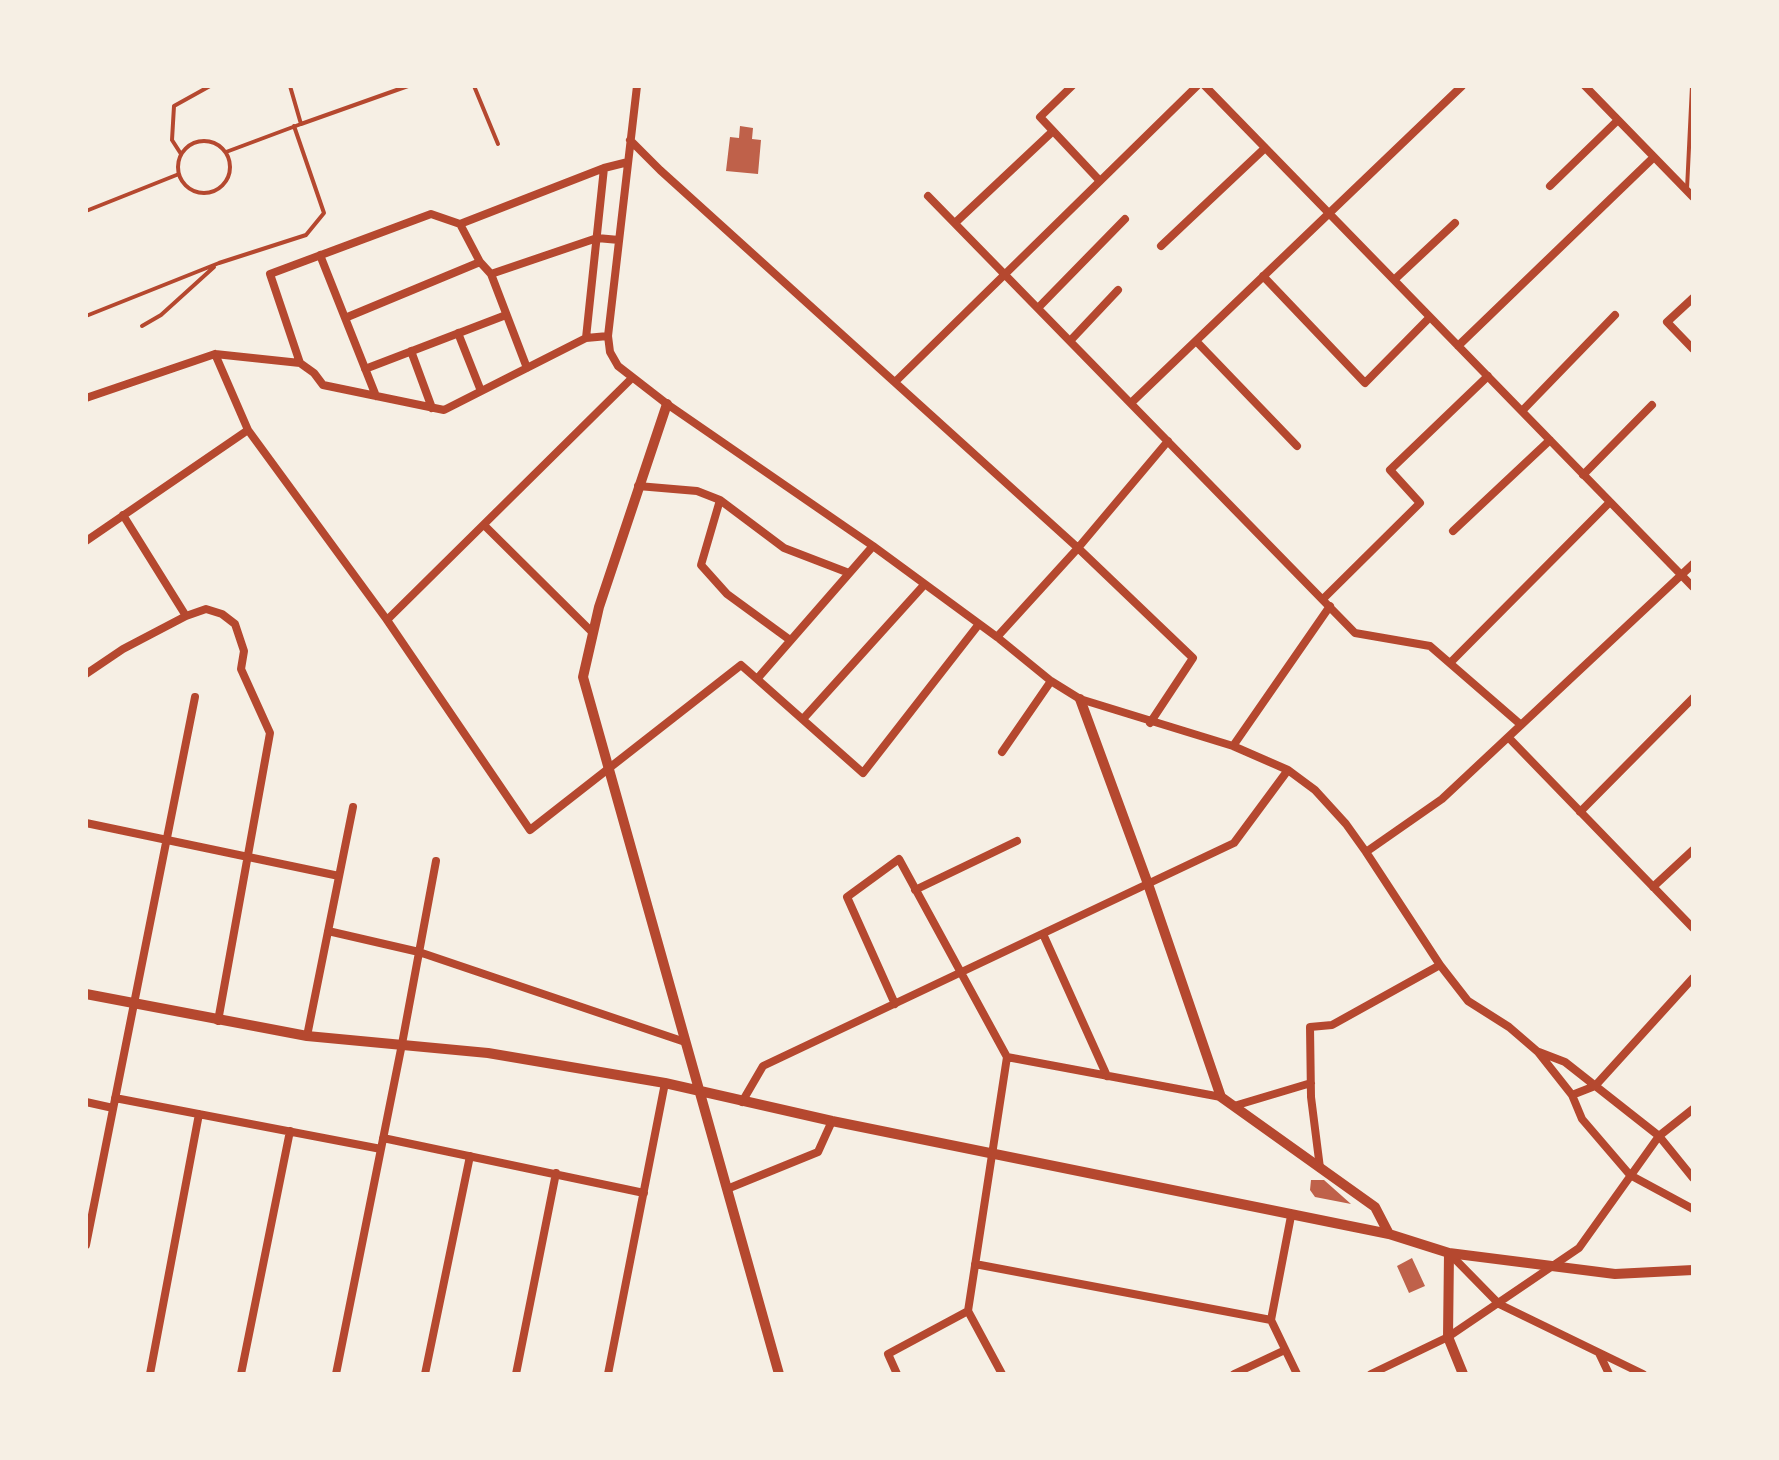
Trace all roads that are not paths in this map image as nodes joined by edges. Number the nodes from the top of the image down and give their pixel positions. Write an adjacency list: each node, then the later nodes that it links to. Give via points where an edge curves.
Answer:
1 (210, 86): 20 (lane, via 174,106 172,140)
2 (290, 86): 13 (lane)
3 (408, 86): 13 (lane)
4 (474, 86): 17 (lane)
5 (637, 86): 16 (street)
6 (1072, 86): 15 (street, via 1040,117)
7 (1197, 86): 25 (street)
8 (1205, 86): 18 (street)
9 (1462, 86): 30 (street)
10 (1585, 86): 12 (street)
11 (1692, 86): 27 (lane)
12 (1618, 120): 21 (street); 26 (street)
13 (301, 124): 14 (lane)
14 (294, 126): 19 (lane); 40 (lane, via 324,213 306,235)
15 (1053, 131): 25 (street); 32 (street)
16 (630, 140): 22 (street); 68 (street)
17 (498, 144)
18 (1265, 148): 30 (street); 37 (street)
19 (226, 152): 20 (lane, via 206,140); 24 (lane, via 230,174 215,191 193,191)
20 (181, 154): 24 (lane)
21 (1654, 157): 27 (street); 59 (street)
22 (628, 162): 23 (street); 36 (street)
23 (604, 168): 34 (street); 35 (street)
24 (179, 174): 29 (lane)
25 (1100, 181): 42 (street)
26 (1550, 186)
27 (1690, 194)
28 (928, 196): 32 (street)
29 (86, 211)
30 (1329, 213): 43 (street); 44 (street)
31 (1125, 219): 47 (street)
32 (955, 223): 42 (street)
33 (1455, 223): 44 (street)
34 (460, 224): 38 (street, via 431,214); 39 (street)
35 (597, 238): 36 (street); 41 (street); 56 (street)
36 (619, 240): 55 (street)
37 (1161, 246)
38 (320, 255): 52 (street); 63 (street, via 270,274)
39 (480, 262): 41 (street); 52 (street)
40 (219, 263): 50 (lane); 53 (lane)
41 (491, 274): 48 (street)
42 (1005, 274): 47 (street); 68 (street)
43 (1263, 276): 51 (street, via 1365,383); 58 (street)
44 (1394, 280): 51 (street)
45 (1118, 290): 57 (street)
46 (1693, 298): 60 (street, via 1667,322)
47 (1038, 308): 57 (street)
48 (506, 315): 54 (street); 64 (street)
49 (1615, 315): 76 (street)
50 (86, 316)
51 (1430, 317): 59 (street)
52 (345, 318): 65 (street)
53 (142, 326)
54 (458, 333): 61 (street); 69 (street)
55 (608, 336): 56 (street); 67 (street, via 618,366)
56 (586, 338): 64 (street)
57 (1070, 341): 72 (street)
58 (1196, 341): 72 (street); 80 (street)
59 (1458, 346): 66 (street)
60 (1693, 349)
61 (411, 351): 65 (street); 75 (street)
62 (215, 354): 63 (street); 71 (street); 77 (street)
63 (300, 363): 70 (street, via 323,385)
64 (527, 368): 69 (street)
65 (365, 369): 70 (street)
66 (1488, 376): 76 (street); 96 (street, via 1390,470 1420,503)
67 (632, 378): 73 (street); 86 (street)
68 (896, 381): 90 (street)
69 (481, 391): 75 (street, via 444,410)
70 (376, 396): 75 (street)
71 (86, 398)
72 (1131, 403): 79 (street)
73 (667, 404): 82 (street); 89 (street)
74 (1652, 405): 81 (street)
75 (432, 408)
76 (1522, 411): 78 (street)
77 (248, 430): 85 (street); 98 (street)
78 (1550, 440): 81 (street); 87 (street)
79 (1168, 441): 90 (street); 96 (street)
80 (1297, 446)
81 (1583, 475): 84 (street)
82 (638, 486): 83 (street, via 697,491); 100 (street)
83 (720, 500): 92 (street, via 784,548); 102 (street, via 701,565 727,594)
84 (1610, 502): 93 (street); 103 (street)
85 (123, 515): 88 (street); 97 (street)
86 (484, 525): 98 (street); 100 (street)
87 (1453, 531)
88 (86, 541)
89 (873, 546): 92 (street); 94 (street)
90 (1078, 548): 101 (street); 111 (street, via 1193,658)
91 (1693, 564): 93 (street)
92 (849, 573): 102 (street)
93 (1681, 575): 95 (street); 112 (street)
94 (924, 585): 99 (street); 110 (street)
95 (1693, 587)
96 (1326, 603): 103 (street, via 1355,633 1430,646); 114 (street)
97 (186, 616): 104 (street); 125 (street, via 206,609 235,624 244,651 241,669 270,733)
98 (387, 620): 116 (street, via 530,830)
99 (979, 624): 101 (street); 110 (street, via 863,773)
100 (593, 633): 116 (street, via 583,677)
101 (997, 637): 106 (street)
102 (790, 640): 105 (street)
103 (1450, 663): 112 (street)
104 (86, 674)
105 (757, 679): 110 (street); 116 (street, via 741,665)
106 (1051, 681): 109 (street); 115 (street)
107 (195, 697): 121 (street)
108 (1693, 698): 119 (street)
109 (1080, 699): 111 (street); 128 (street)
110 (803, 719)
111 (1150, 723): 114 (street)
112 (1520, 724): 113 (street)
113 (1509, 738): 119 (street); 124 (street, via 1442,799)
114 (1233, 746): 117 (street)
115 (1002, 752)
116 (609, 767): 143 (street)
117 (1288, 770): 124 (street, via 1315,790); 128 (street, via 1234,843)
118 (353, 807): 127 (street)
119 (1580, 812): 129 (street)
120 (86, 823): 121 (street)
121 (168, 840): 125 (street); 139 (street)
122 (1017, 841): 130 (street)
123 (1693, 850): 129 (street)
124 (1366, 852): 135 (street)
125 (247, 857): 127 (street); 141 (street)
126 (436, 861): 134 (street)
127 (339, 876): 132 (street)
128 (1148, 884): 133 (street); 153 (street)
129 (1653, 887): 131 (street)
130 (915, 890): 136 (street); 140 (street, via 899,859 847,897)
131 (1693, 928)
132 (328, 931): 134 (street); 142 (street)
133 (1043, 934): 136 (street); 147 (street)
134 (419, 952): 143 (street); 144 (street)
135 (1440, 965): 145 (street, via 1468,1001); 149 (street, via 1332,1025 1310,1027)
136 (960, 973): 140 (street); 146 (street)
137 (1693, 978): 150 (street)
138 (86, 994): 139 (street)
139 (135, 1003): 141 (street); 156 (street)
140 (895, 1004): 155 (street, via 763,1066)
141 (218, 1021): 142 (street)
142 (307, 1036): 144 (street)
143 (685, 1042): 151 (street)
144 (402, 1044): 148 (street); 163 (street)
145 (1538, 1052): 150 (street, via 1565,1062); 152 (street)
146 (1007, 1057): 147 (street); 165 (street)
147 (1107, 1076): 153 (street)
148 (665, 1083): 151 (street); 172 (street)
149 (1311, 1083): 157 (street); 167 (street)
150 (1595, 1086): 152 (street); 162 (street)
151 (698, 1090): 155 (street); 171 (street)
152 (1572, 1095): 169 (street, via 1582,1119)
153 (1221, 1097): 157 (street)
154 (86, 1102): 156 (street)
155 (742, 1102): 160 (street)
156 (114, 1103): 159 (street); 176 (street)
157 (1234, 1106): 167 (street)
158 (1693, 1109): 162 (street)
159 (199, 1114): 161 (street); 187 (street)
160 (832, 1121): 165 (street); 171 (street, via 818,1152)
161 (290, 1131): 164 (street); 188 (street)
162 (1659, 1136): 169 (street); 170 (street)
163 (383, 1138): 164 (street); 166 (street)
164 (381, 1149): 189 (street)
165 (991, 1152): 174 (street); 178 (street)
166 (470, 1156): 168 (street); 190 (street)
167 (1320, 1168): 175 (street, via 1375,1207)
168 (556, 1173): 172 (street); 191 (street)
169 (1630, 1175): 173 (street); 179 (street, via 1579,1248)
170 (1693, 1178)
171 (727, 1189): 193 (street)
172 (644, 1193): 192 (street)
173 (1693, 1209)
174 (1291, 1216): 175 (street); 183 (street)
175 (1389, 1234): 177 (street)
176 (86, 1245)
177 (1449, 1253): 179 (street); 181 (street); 184 (street)
178 (975, 1264): 182 (street); 183 (street)
179 (1553, 1266): 180 (street, via 1615,1274); 181 (street)
180 (1693, 1270)
181 (1499, 1304): 184 (street); 186 (street)
182 (968, 1311): 194 (street, via 888,1354); 195 (street)
183 (1271, 1320): 185 (street)
184 (1448, 1337): 198 (street); 199 (street)
185 (1285, 1350): 196 (street); 197 (street)
186 (1599, 1352): 200 (street); 201 (street)
187 (150, 1374)
188 (241, 1374)
189 (336, 1374)
190 (425, 1374)
191 (516, 1374)
192 (608, 1374)
193 (779, 1374)
194 (897, 1374)
195 (1002, 1374)
196 (1234, 1374)
197 (1297, 1374)
198 (1371, 1374)
199 (1463, 1374)
200 (1609, 1374)
201 (1643, 1374)

